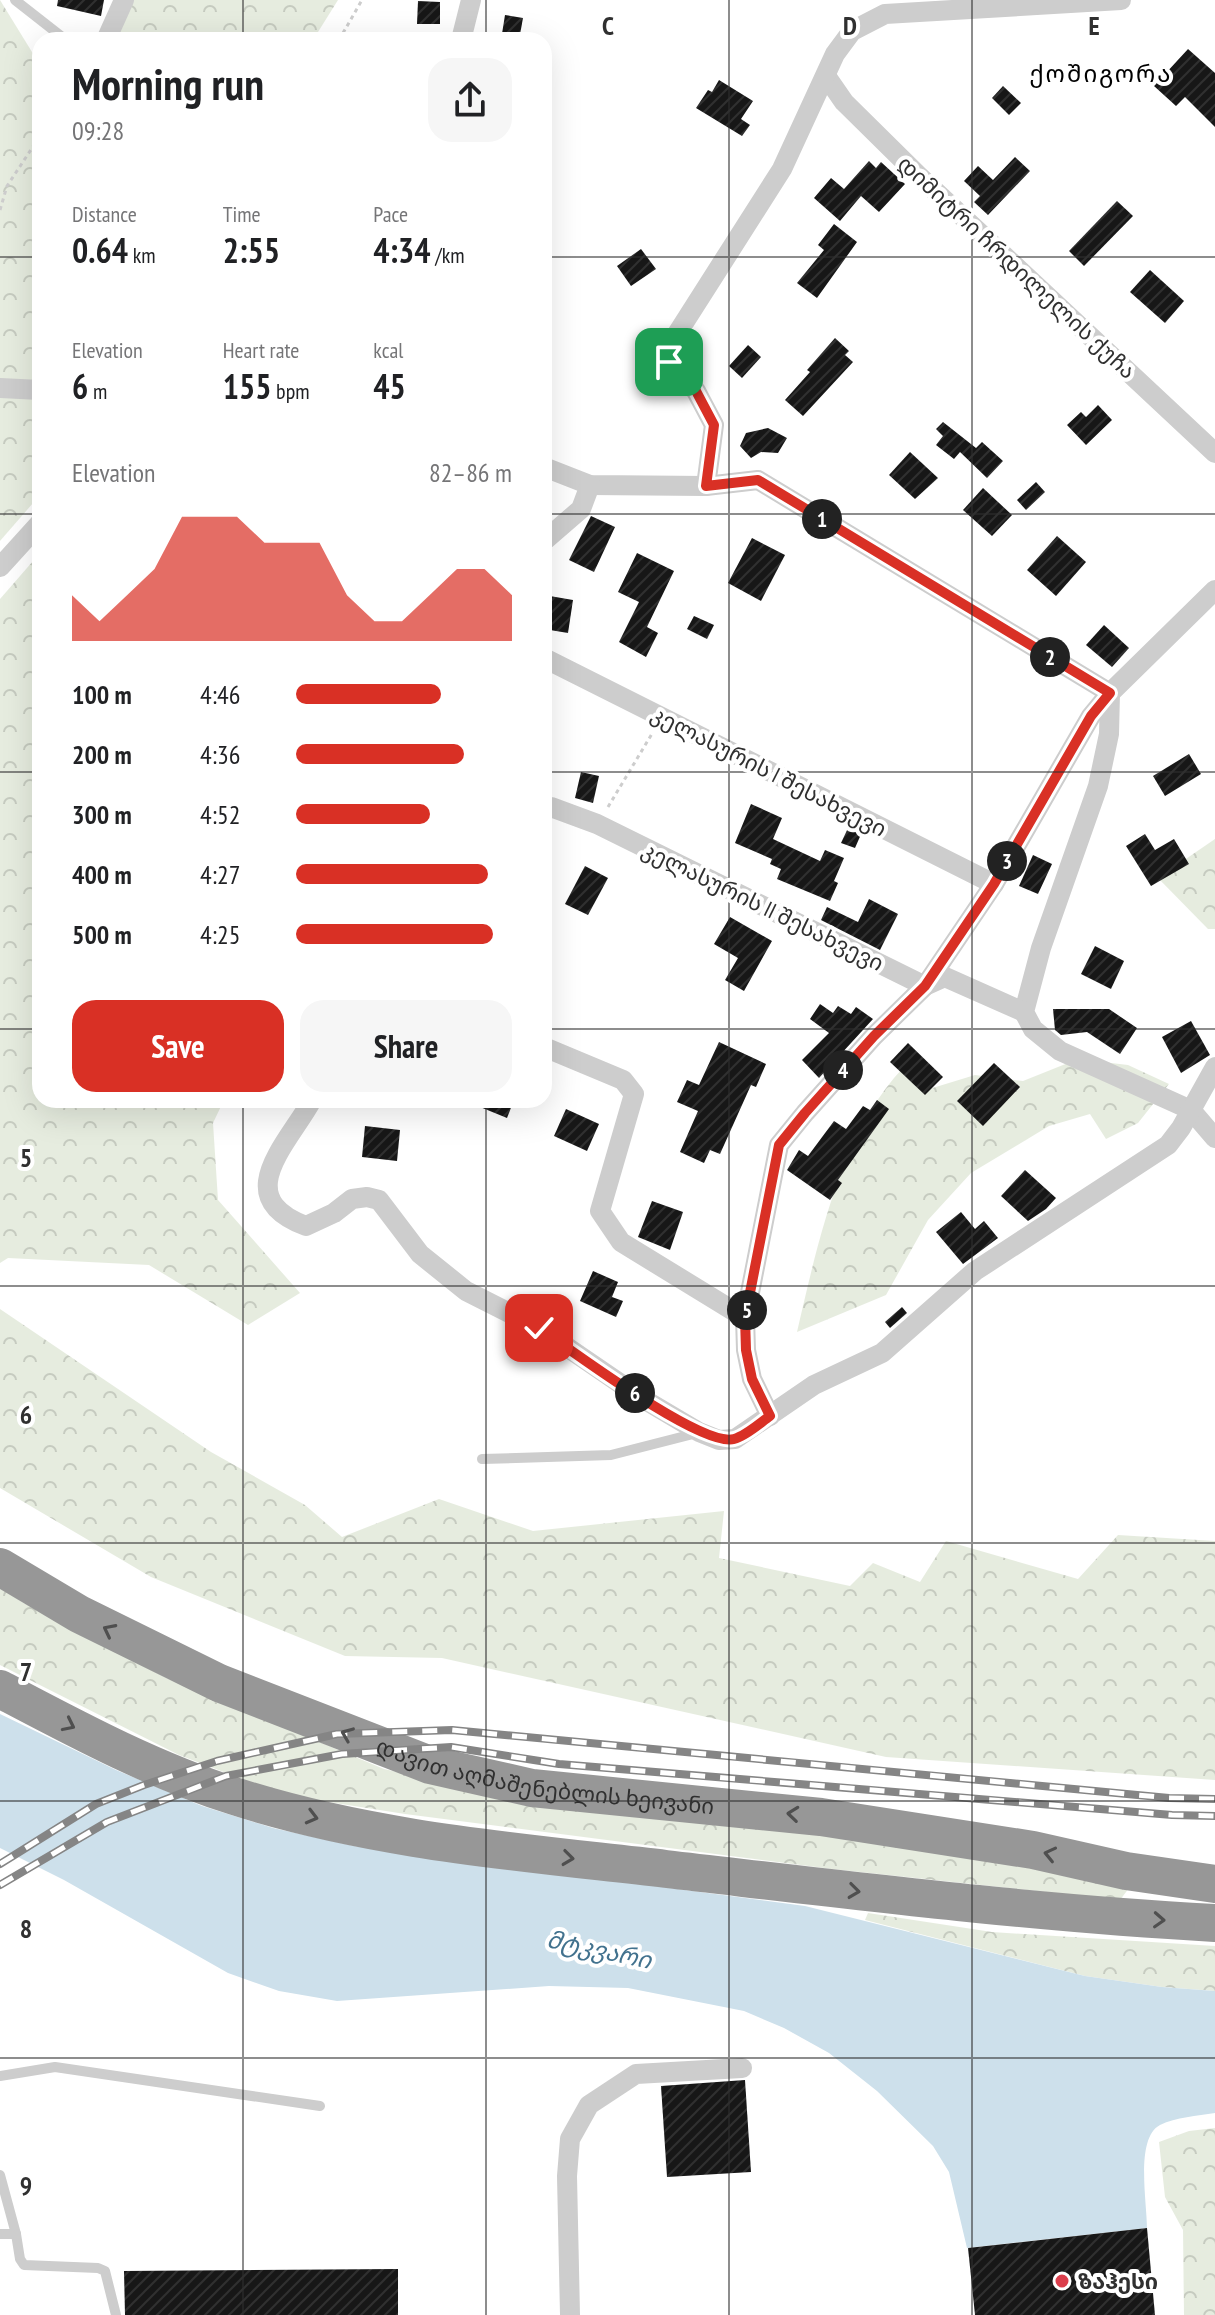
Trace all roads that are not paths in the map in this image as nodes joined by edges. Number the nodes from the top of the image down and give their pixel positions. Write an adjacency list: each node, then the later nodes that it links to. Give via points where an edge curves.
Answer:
1 (15, 0): 5 (lane)
2 (124, 0): 6 (street)
3 (471, 0): 7 (street)
4 (1121, 0): 8 (street, via 885,14 852,31)
5 (56, 32)
6 (110, 32)
7 (463, 32)
8 (826, 76): 11 (street, დიმიტრი ჩრდილელის ქუჩა, via 844,102 920,177); 14 (street, via 782,169 666,351 714,425)
9 (0, 388): 10 (street)
10 (32, 390)
11 (1215, 453)
12 (552, 470): 13 (street)
13 (590, 485): 14 (street); 16 (street, via 581,509)
14 (706, 486): 20 (street, via 758,480)
15 (32, 532): 17 (street)
16 (552, 534)
17 (0, 567)
18 (1215, 590): 20 (street)
19 (552, 662): 22 (street, კელასურის I შესახვევი)
20 (1110, 693): 22 (street, via 1091,716); 24 (street, via 1109,734 1098,786)
21 (552, 807): 23 (street, კელასურის II შესახვევი, via 597,824)
22 (994, 884): 23 (street)
23 (925, 986): 24 (street, კელასურის II შესახვევი, via 945,977); 30 (street, via 779,1145)
24 (1024, 1012): 28 (street, via 1033,1029 1060,1051)
25 (552, 1050): 30 (street, via 623,1080 634,1094 600,1211 621,1242)
26 (1215, 1067): 28 (street)
27 (307, 1108): 32 (street, via 272,1163 266,1185 288,1219 306,1226 352,1199 379,1200 420,1254 466,1291 539,1328)
28 (1191, 1110): 29 (street); 31 (street, via 1168,1145 975,1271 889,1348 814,1385)
29 (1215, 1138)
30 (745, 1318): 31 (street, via 752,1379)
31 (770, 1416): 32 (street, via 735,1439 719,1440)
32 (699, 1432): 33 (lane, via 611,1455)
33 (482, 1459)
34 (0, 1567): 36 (highway, დავით აღმაშენებლის ხეივანი, one-way to 34, via 821,1817 532,1788 430,1765 219,1683 79,1614)
35 (0, 1689): 37 (highway, one-way to 37, via 154,1765 233,1796 351,1828 1103,1917)
36 (1215, 1884)
37 (1215, 1923)
38 (742, 2068): 45 (street, via 636,2074 589,2105 570,2139)
39 (0, 2076): 40 (lane, via 55,2067)
40 (320, 2106)
41 (0, 2175): 43 (lane)
42 (0, 2234): 43 (lane)
43 (16, 2234): 44 (lane, via 24,2265 105,2271)
44 (116, 2315)
45 (570, 2315)

